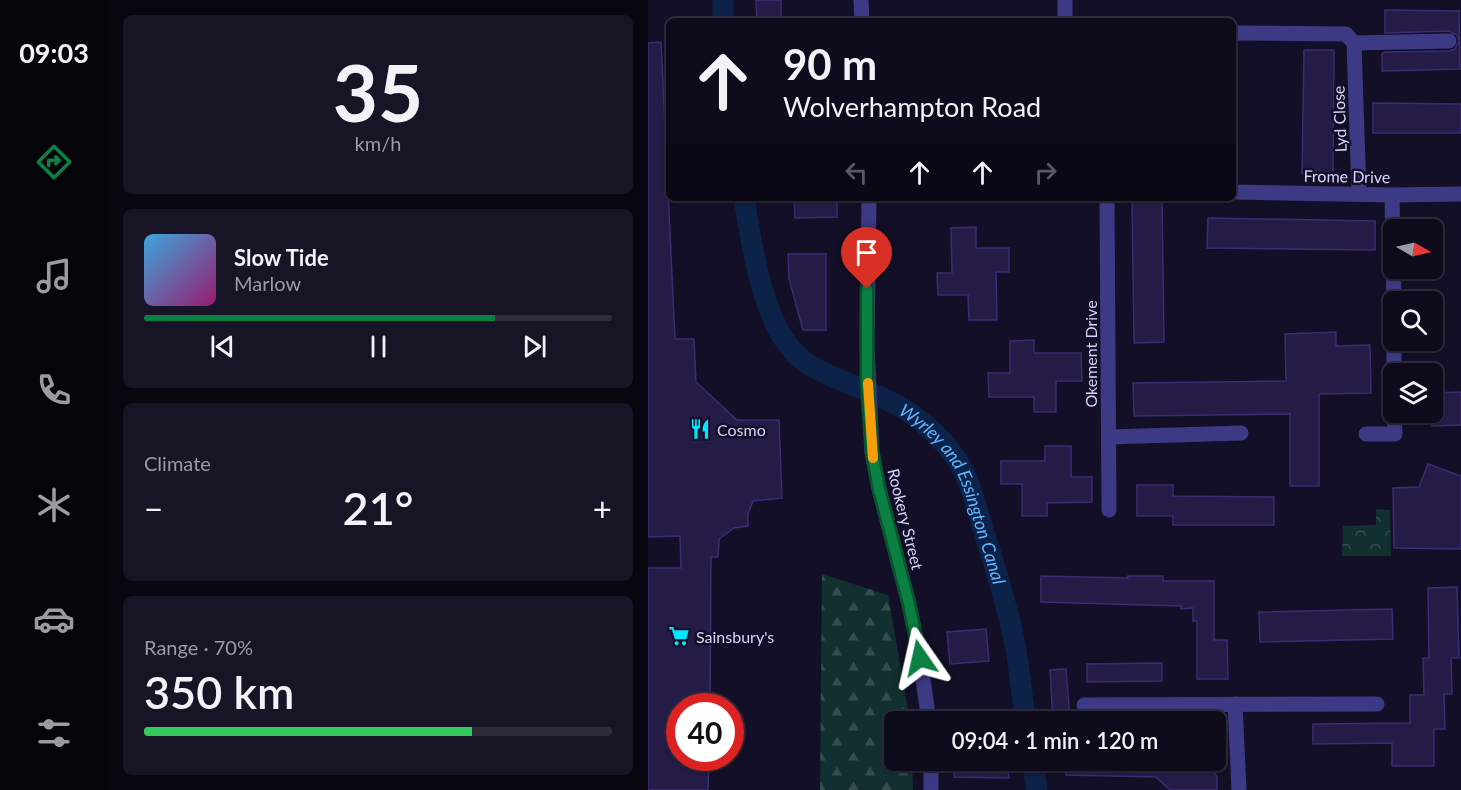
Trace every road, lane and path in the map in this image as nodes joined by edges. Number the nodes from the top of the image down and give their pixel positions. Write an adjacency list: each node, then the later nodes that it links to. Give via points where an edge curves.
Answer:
1 (861, 0): 3 (street)
2 (1065, 0): 4 (street)
3 (862, 18)
4 (1065, 18)
5 (1236, 33): 7 (street, via 1346,34)
6 (1449, 41): 7 (street)
7 (1354, 43): 9 (street, Lyd Close)
8 (1236, 192): 9 (street, Frome Drive)
9 (1359, 194): 11 (street, Frome Drive)
10 (1461, 194): 11 (street, Frome Drive)
11 (1392, 195): 14 (street)
12 (869, 201): 23 (street, Rookery Street, via 870,432 879,489 909,604)
13 (1107, 201): 18 (street, Okement Drive)
14 (1394, 291)
15 (1394, 423): 17 (street, via 1395,434)
16 (1241, 433): 18 (street)
17 (1366, 434)
18 (1109, 437): 19 (street, Okement Drive)
19 (1109, 510)
20 (1235, 704): 21 (street); 22 (street); 26 (street)
21 (1377, 704)
22 (1084, 705)
23 (928, 711)
24 (931, 771): 25 (street)
25 (931, 790)
26 (1239, 790)

